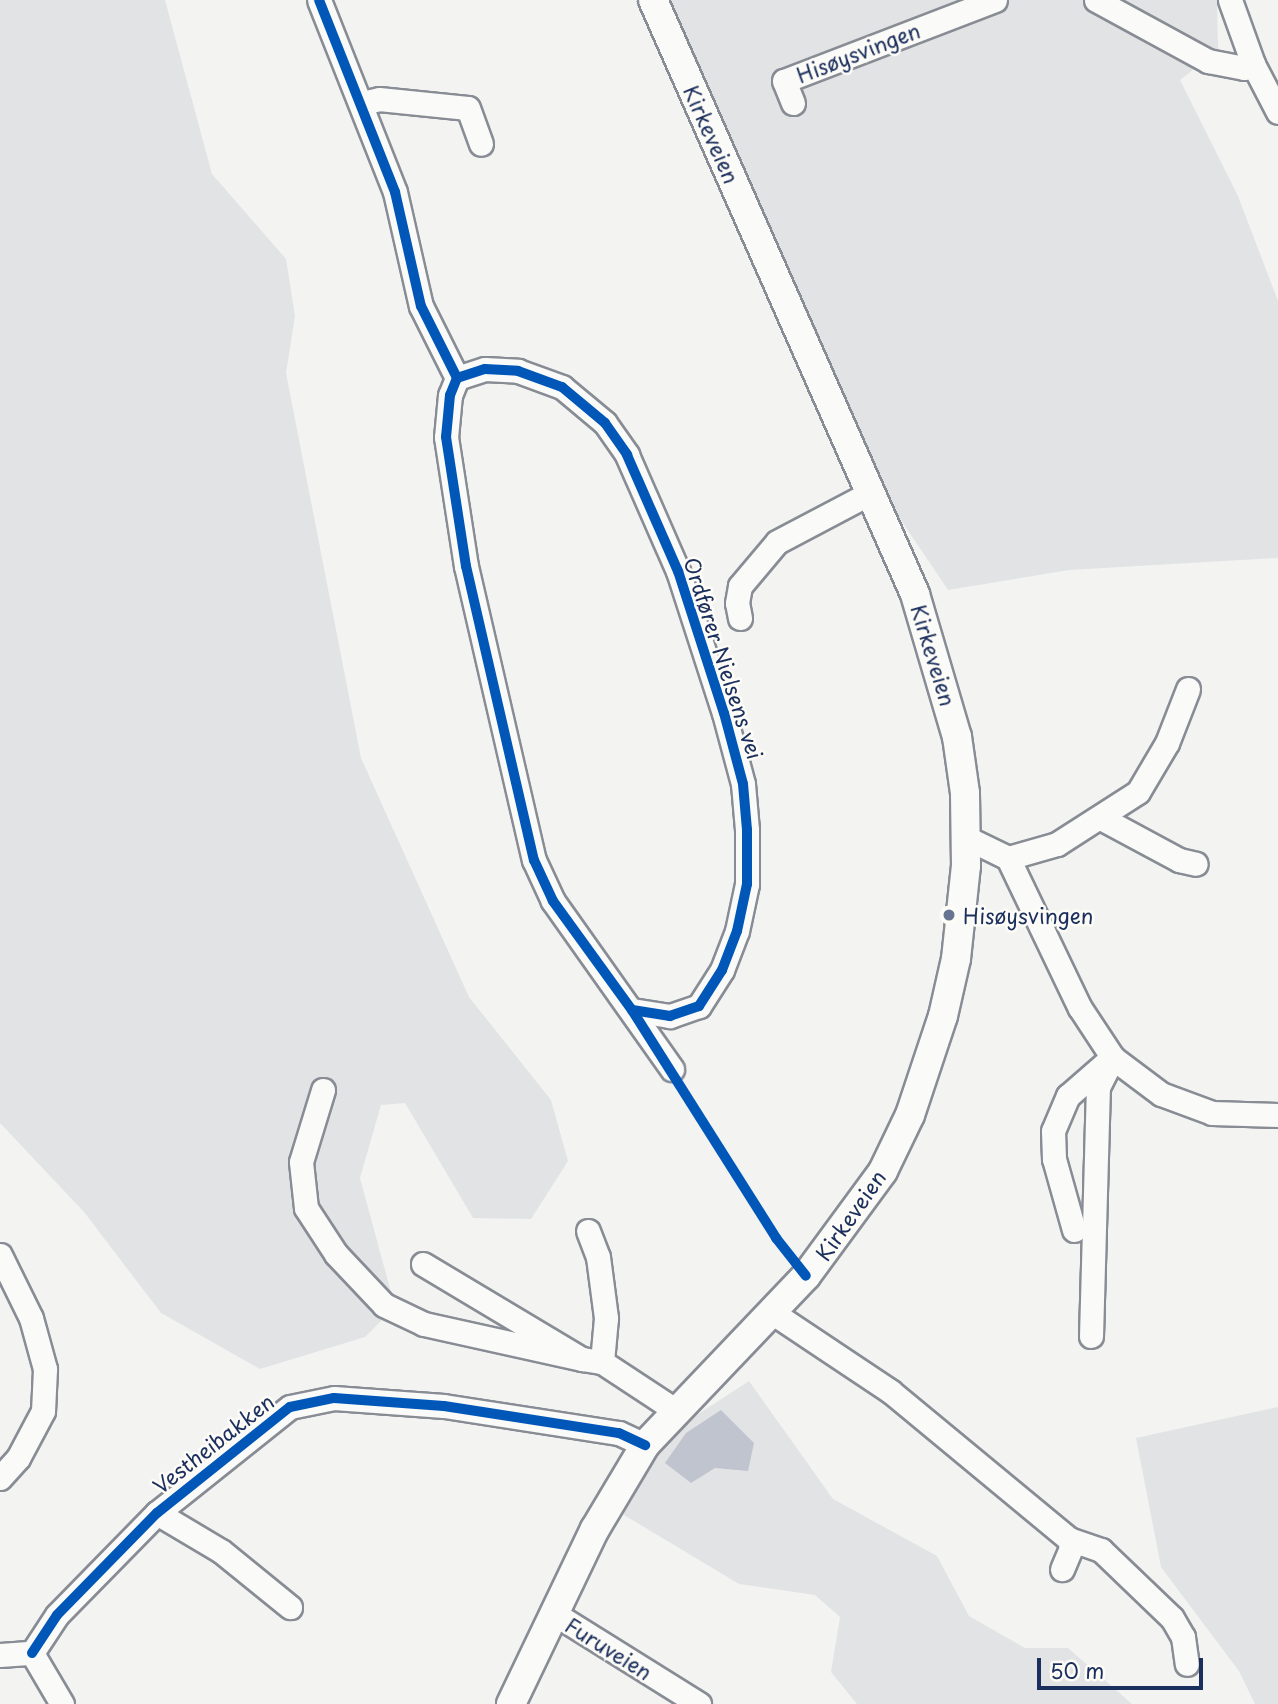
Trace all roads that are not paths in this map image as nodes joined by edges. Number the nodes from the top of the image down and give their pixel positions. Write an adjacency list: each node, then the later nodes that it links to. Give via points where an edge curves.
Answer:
1 (318, 0): 7 (street)
2 (653, 0): 12 (main road, Kirkeveien)
3 (995, 0): 8 (street, Hisøysvingen, via 784,81)
4 (1096, 0): 6 (street, via 1208,61 1244,68)
5 (1230, 0): 6 (street)
6 (1253, 64): 9 (street)
7 (362, 103): 10 (street, via 379,99 468,108); 11 (street, via 396,192 421,306)
8 (793, 103)
9 (1278, 112)
10 (481, 144)
11 (457, 378): 19 (street, via 450,395 446,437 466,566 534,860 553,901); 19 (street, Ordfører Nielsens vei, via 485,369 518,371 562,387 605,423 627,455 678,571 724,713 743,784 747,830 747,884 737,931 722,970 699,1006 670,1016)
12 (872, 492): 13 (street, via 776,542 740,586); 16 (main road, Kirkeveien, via 915,594 948,694)
13 (740, 618)
14 (1188, 689): 15 (street, via 1167,743 1138,792)
15 (1101, 818): 17 (street, via 1057,845); 18 (street, via 1179,860)
16 (967, 838): 17 (street); 28 (main road, Kirkeveien, via 956,960 910,1115 883,1171 843,1231)
17 (1009, 858): 20 (street, via 1080,1008)
18 (1196, 864)
19 (632, 1010): 21 (street)
20 (1113, 1058): 23 (street, via 1174,1099 1212,1113); 24 (street, via 1080,1082 1060,1110 1053,1131 1054,1159); 29 (street, via 1098,1087)
21 (672, 1069)
22 (323, 1090): 30 (street, via 301,1162 306,1208 336,1254 384,1305 424,1324)
23 (1276, 1119)
24 (1074, 1230)
25 (588, 1231): 30 (street, via 598,1257 606,1318)
26 (0, 1255): 33 (street, via 31,1318 45,1369 43,1412 19,1458)
27 (423, 1264): 30 (street)
28 (773, 1314): 31 (main road, Kirkeveien); 35 (street, via 890,1391)
29 (1091, 1336)
30 (592, 1360): 31 (street)
31 (675, 1410): 32 (main road, Kirkeveien)
32 (645, 1445): 34 (street, Vestheibakken, via 619,1433 444,1406 334,1398 290,1407 265,1422); 38 (main road, Kirkeveien, via 601,1519)
33 (0, 1478)
34 (157, 1513): 37 (street, via 222,1551); 39 (street, Vestheibakken, via 57,1615)
35 (1069, 1539): 36 (street, via 1071,1548); 41 (street, via 1101,1550 1172,1618 1183,1637)
36 (1062, 1569)
37 (290, 1607)
38 (555, 1615): 43 (main road, Kirkeveien); 44 (street, Furuveien)
39 (32, 1653): 40 (street); 42 (street)
40 (0, 1655)
41 (1187, 1664)
42 (62, 1704)
43 (511, 1704)
44 (699, 1704)

